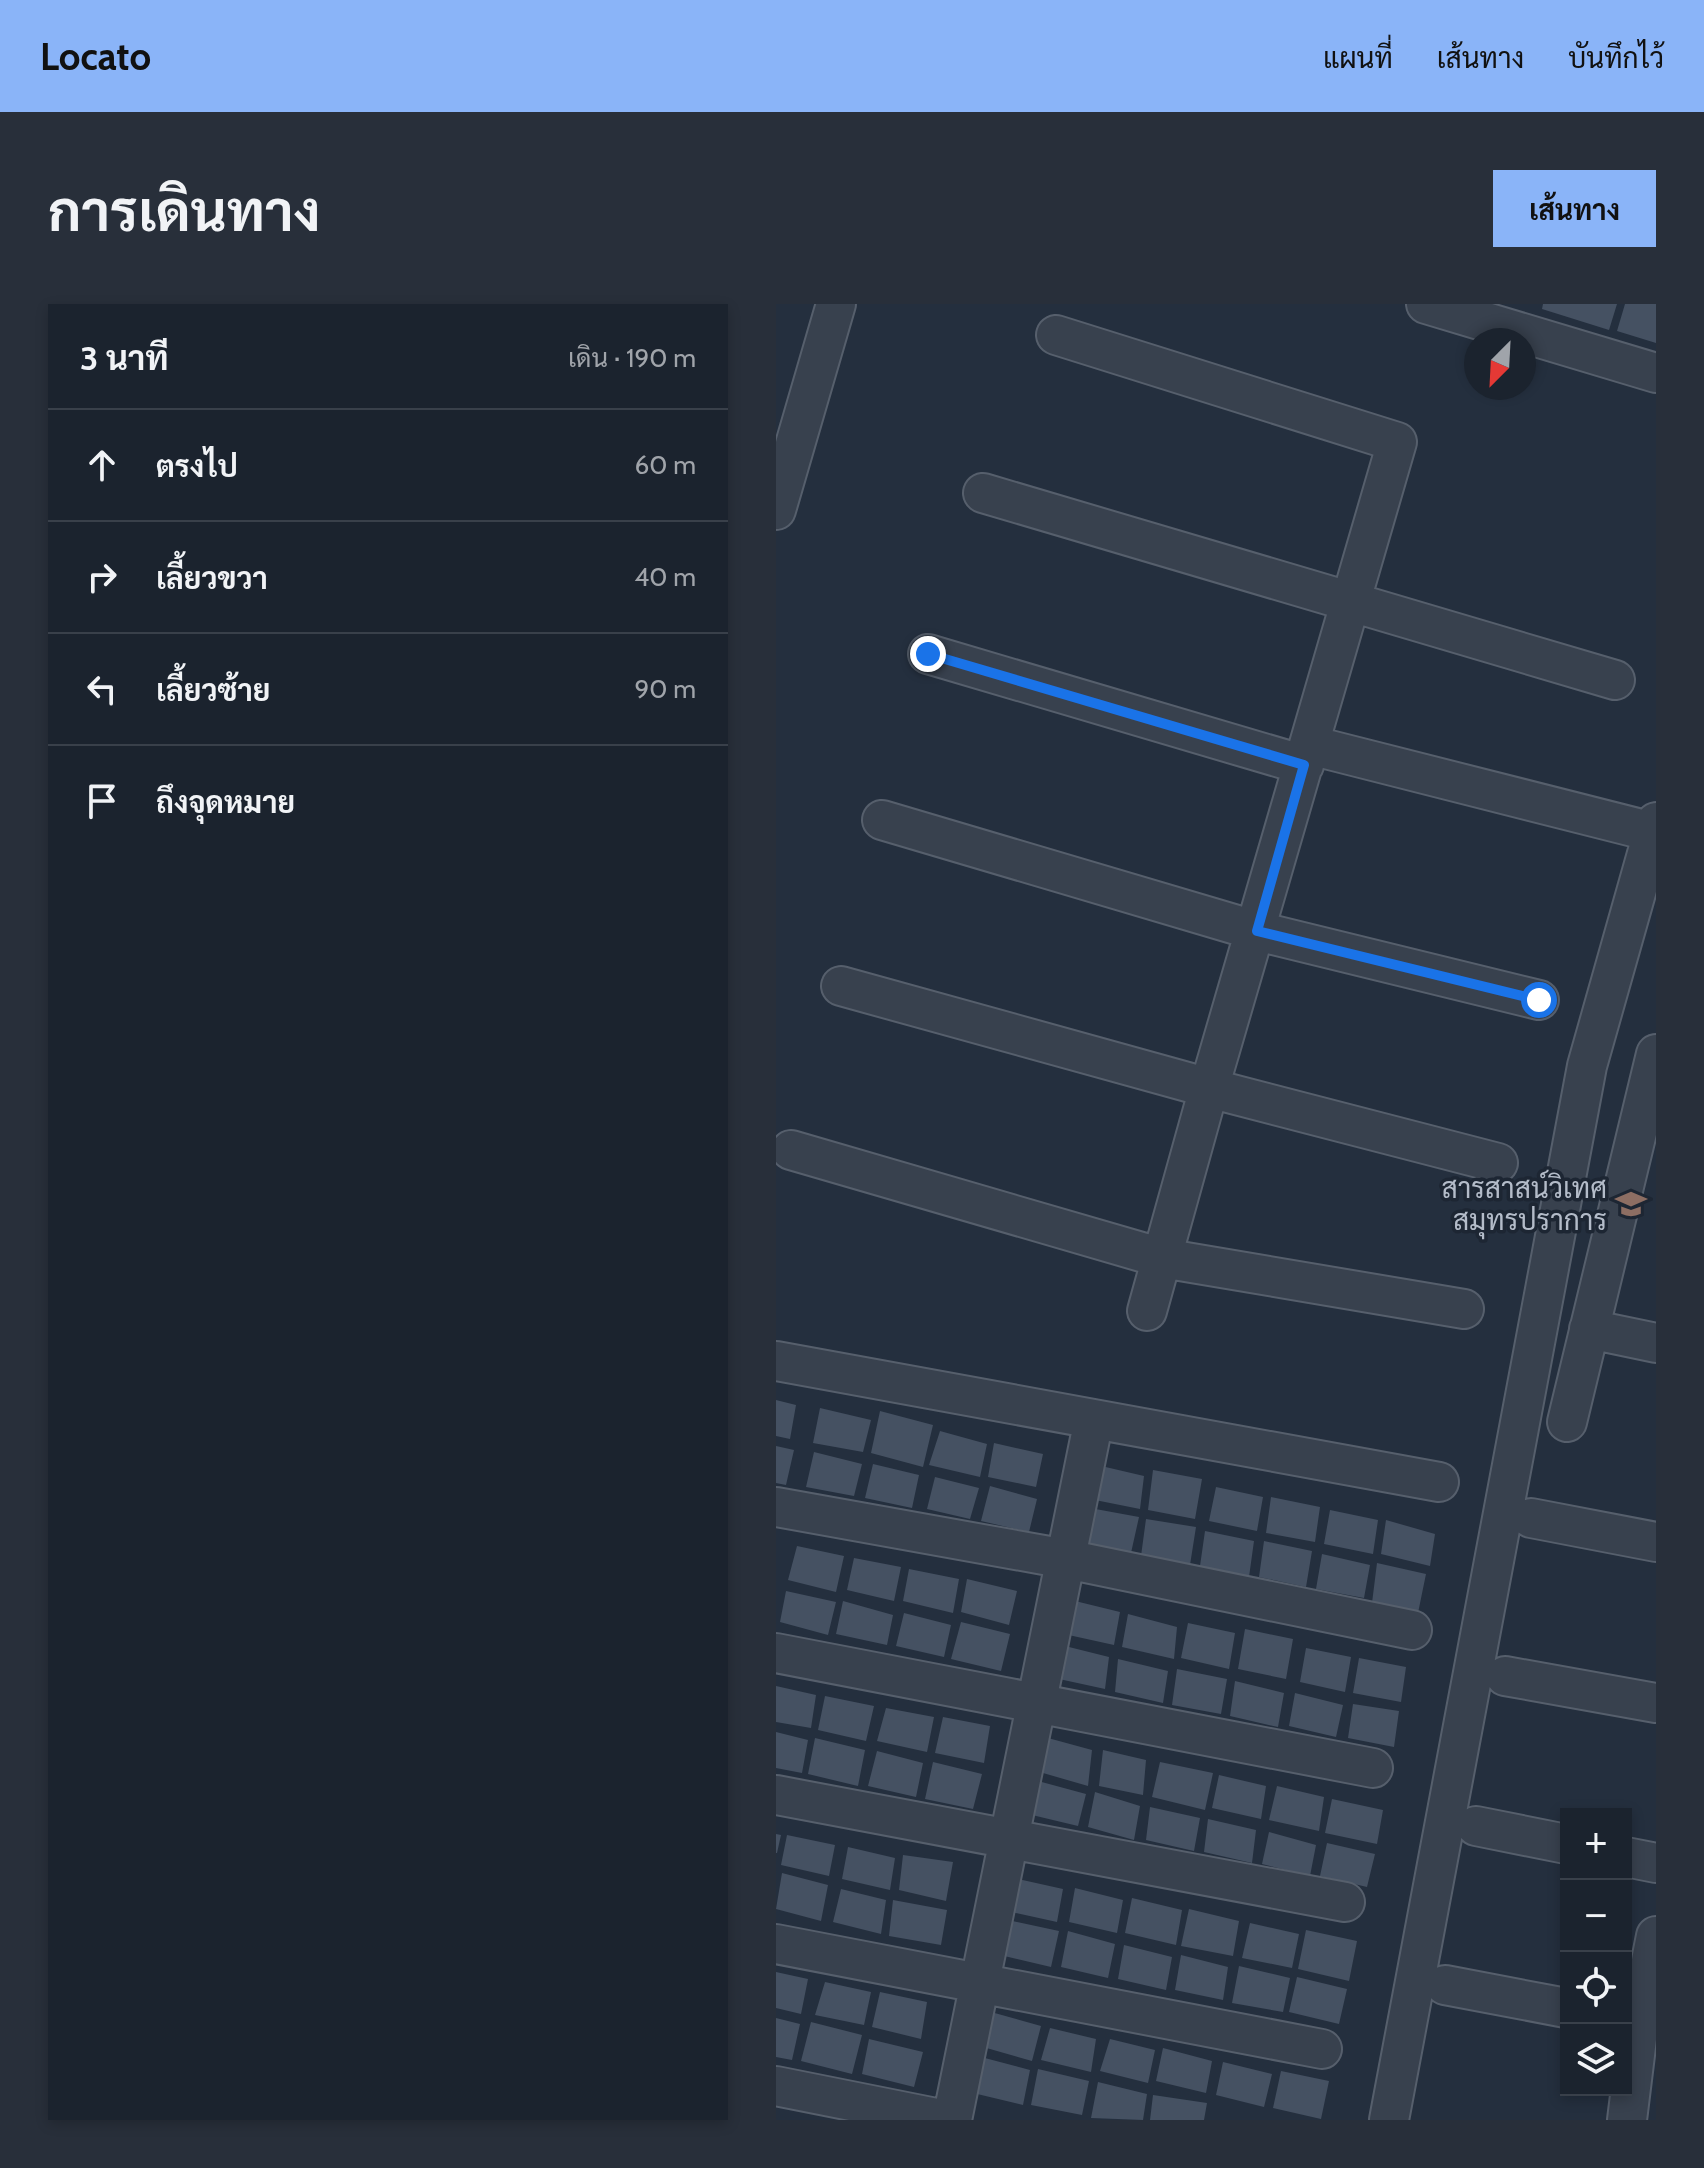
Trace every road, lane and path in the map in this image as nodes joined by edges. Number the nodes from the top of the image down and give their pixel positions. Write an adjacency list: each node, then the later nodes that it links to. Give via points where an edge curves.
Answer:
1 (836, 304): 7 (street)
2 (1426, 304): 3 (street)
3 (1477, 311): 5 (street)
4 (1056, 335): 8 (street, via 1397,442)
5 (1656, 373)
6 (983, 493): 8 (street)
7 (776, 510)
8 (1351, 602): 10 (street); 11 (street)
9 (928, 654): 11 (street)
10 (1615, 680)
11 (1307, 755): 13 (street); 14 (street)
12 (882, 820): 14 (street)
13 (1654, 827): 58 (street, via 1587,1066)
14 (1257, 931): 16 (street); 18 (street)
15 (841, 986): 18 (street)
16 (1539, 1000)
17 (1656, 1054): 19 (street)
18 (1209, 1088): 21 (street); 22 (street)
19 (1647, 1123): 25 (street)
20 (791, 1150): 22 (street)
21 (1498, 1163)
22 (1162, 1258): 23 (street); 24 (street)
23 (1464, 1309)
24 (1147, 1311)
25 (1589, 1329): 26 (street); 29 (street)
26 (1656, 1343)
27 (776, 1361): 28 (street)
28 (1094, 1419): 30 (street); 34 (street)
29 (1567, 1422)
30 (1439, 1482)
31 (776, 1507): 34 (street)
32 (1531, 1518): 33 (street)
33 (1656, 1542)
34 (1066, 1559): 35 (street); 38 (street)
35 (1412, 1630)
36 (776, 1653): 38 (street)
37 (1505, 1676): 39 (street)
38 (1037, 1702): 40 (street); 43 (street)
39 (1656, 1703)
40 (1373, 1768)
41 (776, 1795): 43 (street)
42 (1476, 1826): 44 (street)
43 (1009, 1840): 47 (street); 50 (street)
44 (1560, 1843)
45 (1632, 1858): 46 (street)
46 (1656, 1863)
47 (1345, 1902)
48 (1656, 1936): 53 (street)
49 (776, 1944): 50 (street)
50 (979, 1984): 54 (street); 57 (street)
51 (1445, 1985): 52 (street)
52 (1560, 2007)
53 (1640, 2022): 59 (street)
54 (1322, 2049)
55 (776, 2086): 56 (street)
56 (850, 2110): 57 (street)
57 (949, 2120)
58 (1389, 2120)
59 (1627, 2120)

